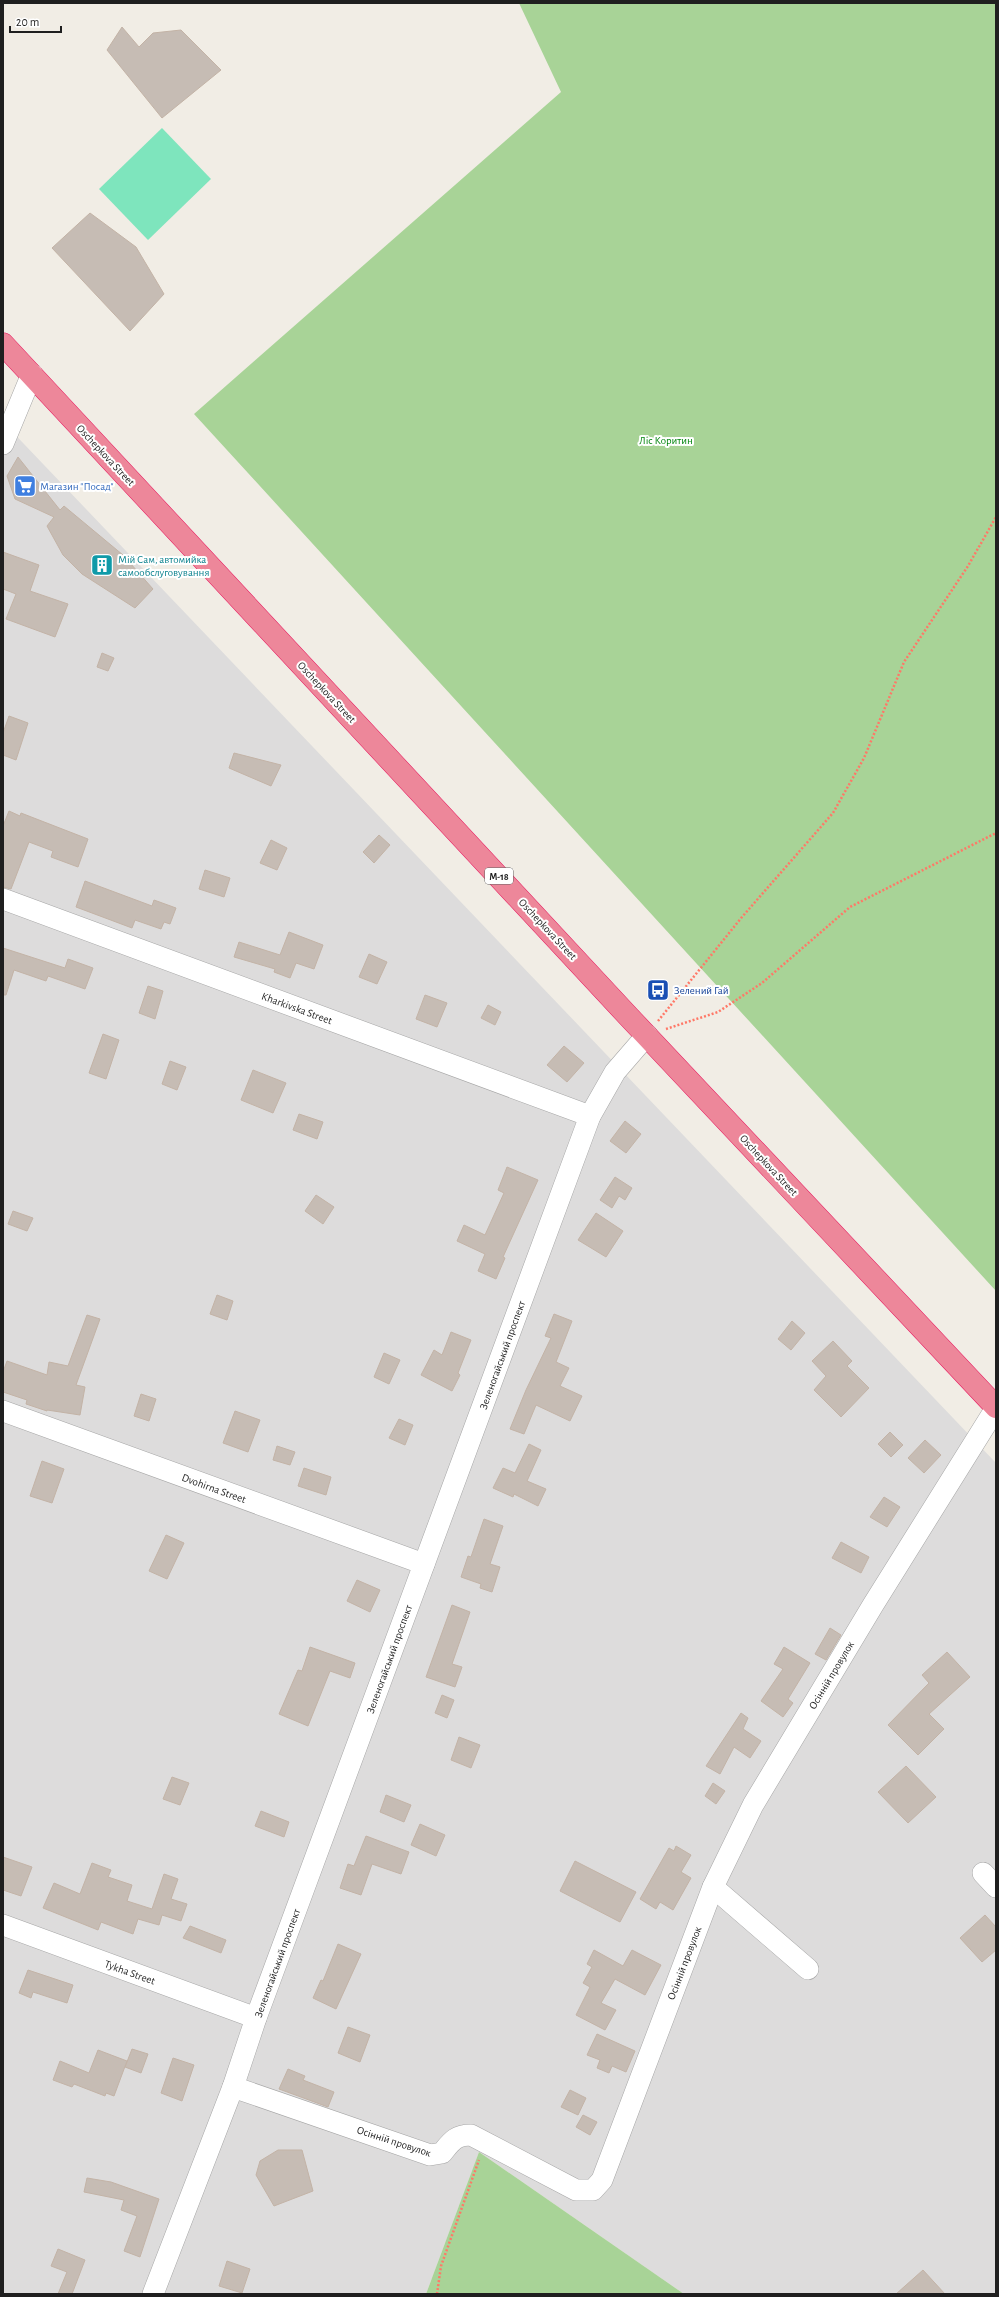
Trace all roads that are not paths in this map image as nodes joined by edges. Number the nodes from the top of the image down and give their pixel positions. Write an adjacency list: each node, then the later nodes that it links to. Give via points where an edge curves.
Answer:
1 (3, 344): 2 (highway, Oschepkova Street / М-18)
2 (32, 374): 3 (street); 5 (highway, Oschepkova Street / М-18)
3 (3, 444)
4 (3, 899): 6 (street, Kharkivska Street)
5 (647, 1035): 6 (street, Зеленогайський проспект, via 615,1072); 7 (highway, Oschepkova Street / М-18)
6 (590, 1116): 9 (street, Зеленогайський проспект)
7 (996, 1407): 10 (street, Осінній провулок, via 753,1805)
8 (3, 1411): 9 (street, Dvohirna Street)
9 (424, 1564): 13 (street, Зеленогайський проспект)
10 (713, 1886): 12 (street); 14 (street, Осінній провулок, via 602,2180 593,2190 576,2190 471,2135 461,2135 442,2153 430,2154)
11 (3, 1925): 13 (street, Tykha Street)
12 (808, 1969)
13 (256, 2018): 14 (street, Зеленогайський проспект)
14 (233, 2087): 15 (street, Зеленогайський проспект)
15 (153, 2294)

